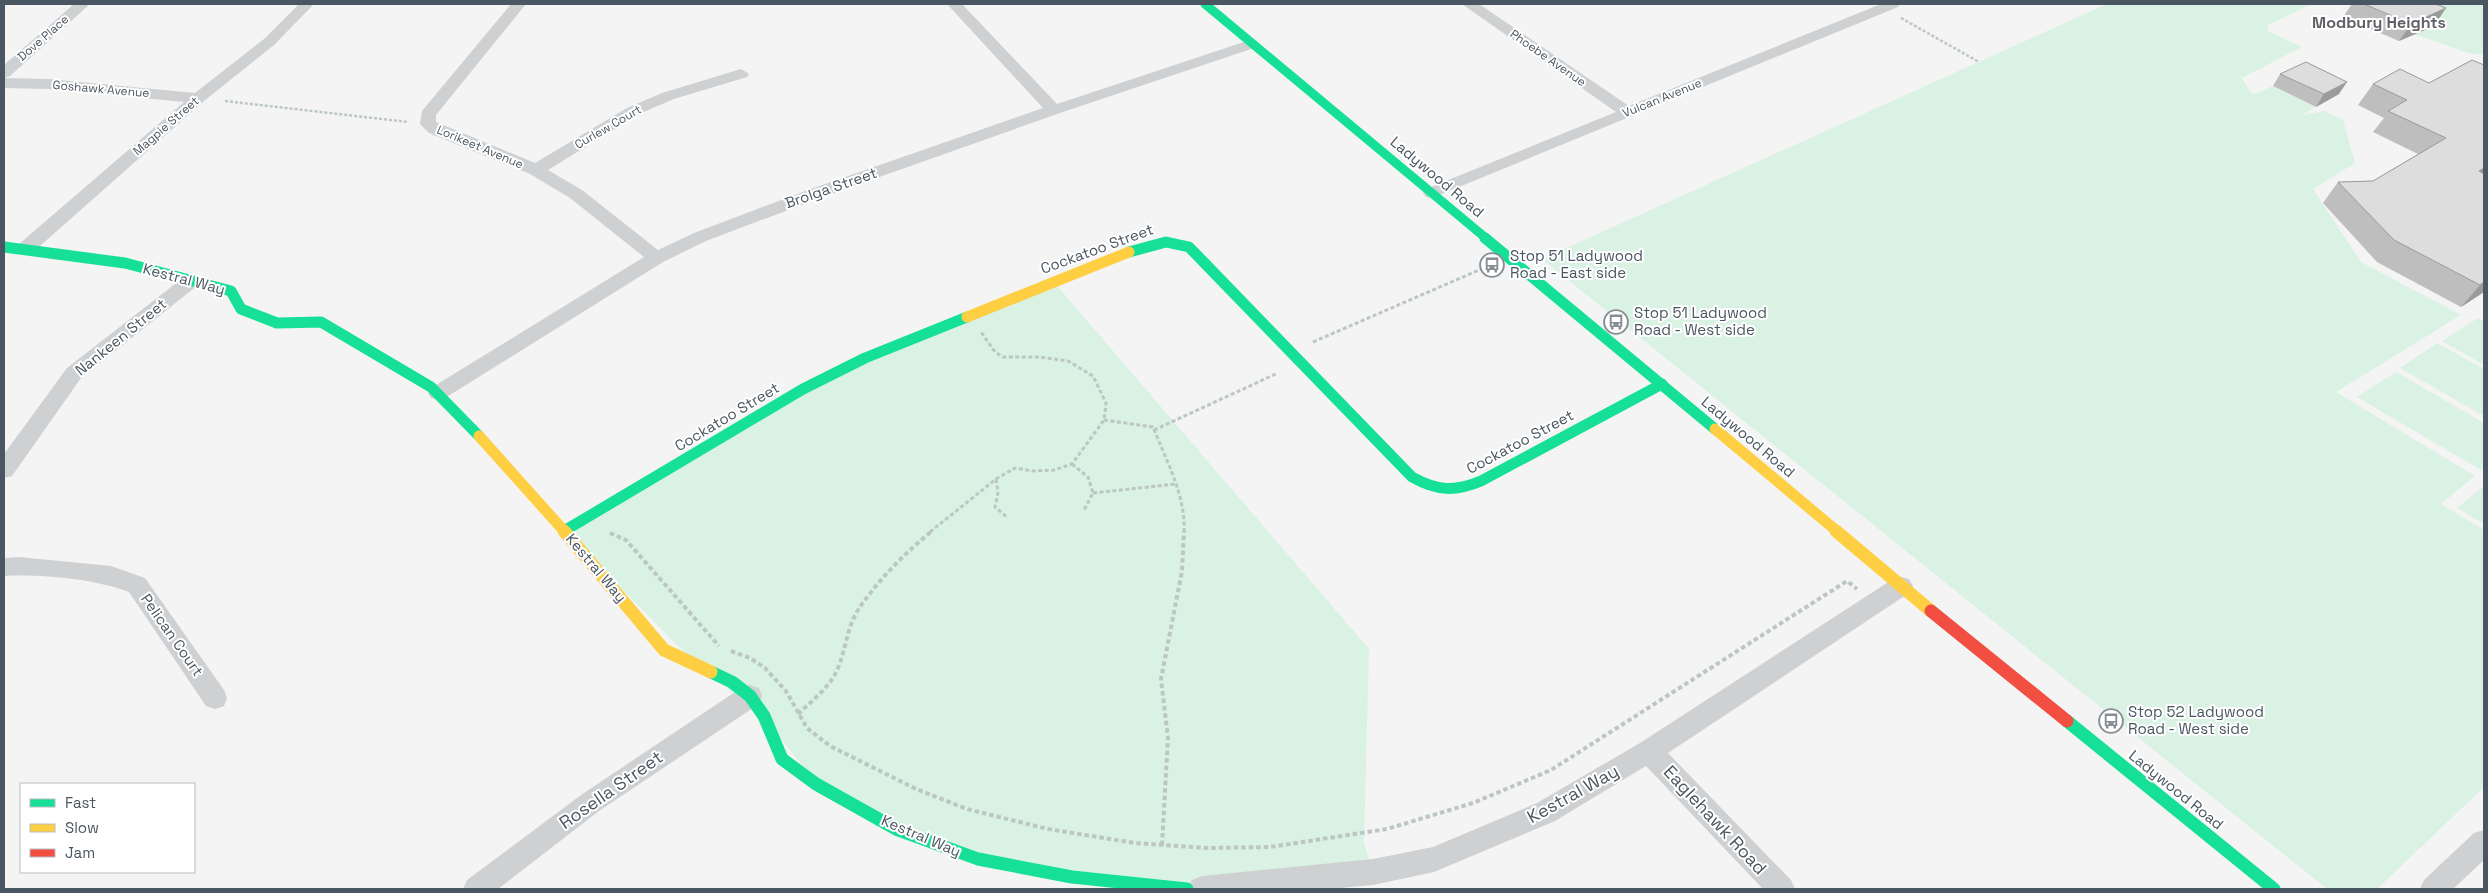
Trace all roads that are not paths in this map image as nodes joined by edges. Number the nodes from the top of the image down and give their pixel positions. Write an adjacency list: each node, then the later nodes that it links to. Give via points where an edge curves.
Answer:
1 (83, 4): 9 (street, Dove Place)
2 (307, 4): 12 (street, Magpie Street, via 269,42)
3 (519, 4): 15 (street, Lorikeet Avenue, via 428,114 428,124)
4 (954, 4): 13 (street)
5 (1204, 4): 8 (street, Ladywood Road)
6 (1469, 4): 14 (street, Phoebe Avenue)
7 (1888, 6): 14 (street, Vulcan Avenue)
8 (1252, 44): 13 (street, Brolga Street); 16 (street, Ladywood Road)
9 (4, 73)
10 (741, 74): 15 (street, Curlew Court, via 668,96 633,111)
11 (4, 83): 12 (street, Goshawk Avenue)
12 (198, 98): 18 (street, Magpie Street)
13 (1054, 110): 19 (street, Brolga Street, via 739,221)
14 (1626, 112): 16 (street, Vulcan Avenue)
15 (536, 170): 19 (street, Lorikeet Avenue, via 576,194)
16 (1432, 193): 21 (street, Ladywood Road)
17 (4, 247): 18 (street, Kestral Way)
18 (25, 249): 20 (street, Kestral Way, via 125,264)
19 (656, 258): 22 (street, Brolga Street)
20 (191, 281): 22 (street, Kestral Way, via 231,291 240,309 277,323 321,322); 23 (street, Nankeen Street, via 74,373)
21 (1662, 384): 24 (street, Cockatoo Street, via 1481,481 1461,490 1444,492 1427,487 1412,477 1189,247 1181,242 1165,240 865,358 803,389); 26 (street, Ladywood Road)
22 (438, 393): 24 (street, Kestral Way)
23 (4, 470)
24 (564, 531): 27 (street, Kestral Way, via 664,650 732,682)
25 (4, 567): 28 (street, Pelican Court, via 112,575 137,585)
26 (1901, 586): 29 (street, Kestral Way); 35 (street, Ladywood Road)
27 (750, 696): 31 (street, Rosella Street, via 590,802); 32 (street, Kestral Way, via 764,716 782,759 816,784 898,830 978,859 1072,876)
28 (215, 698)
29 (1649, 751): 33 (street, Kestral Way, via 1546,812 1434,858 1373,872); 34 (street, Eaglehawk Road)
30 (2484, 842): 36 (street)
31 (476, 889)
32 (1188, 889)
33 (1202, 889)
34 (1781, 889)
35 (2274, 889)
36 (2434, 889)

